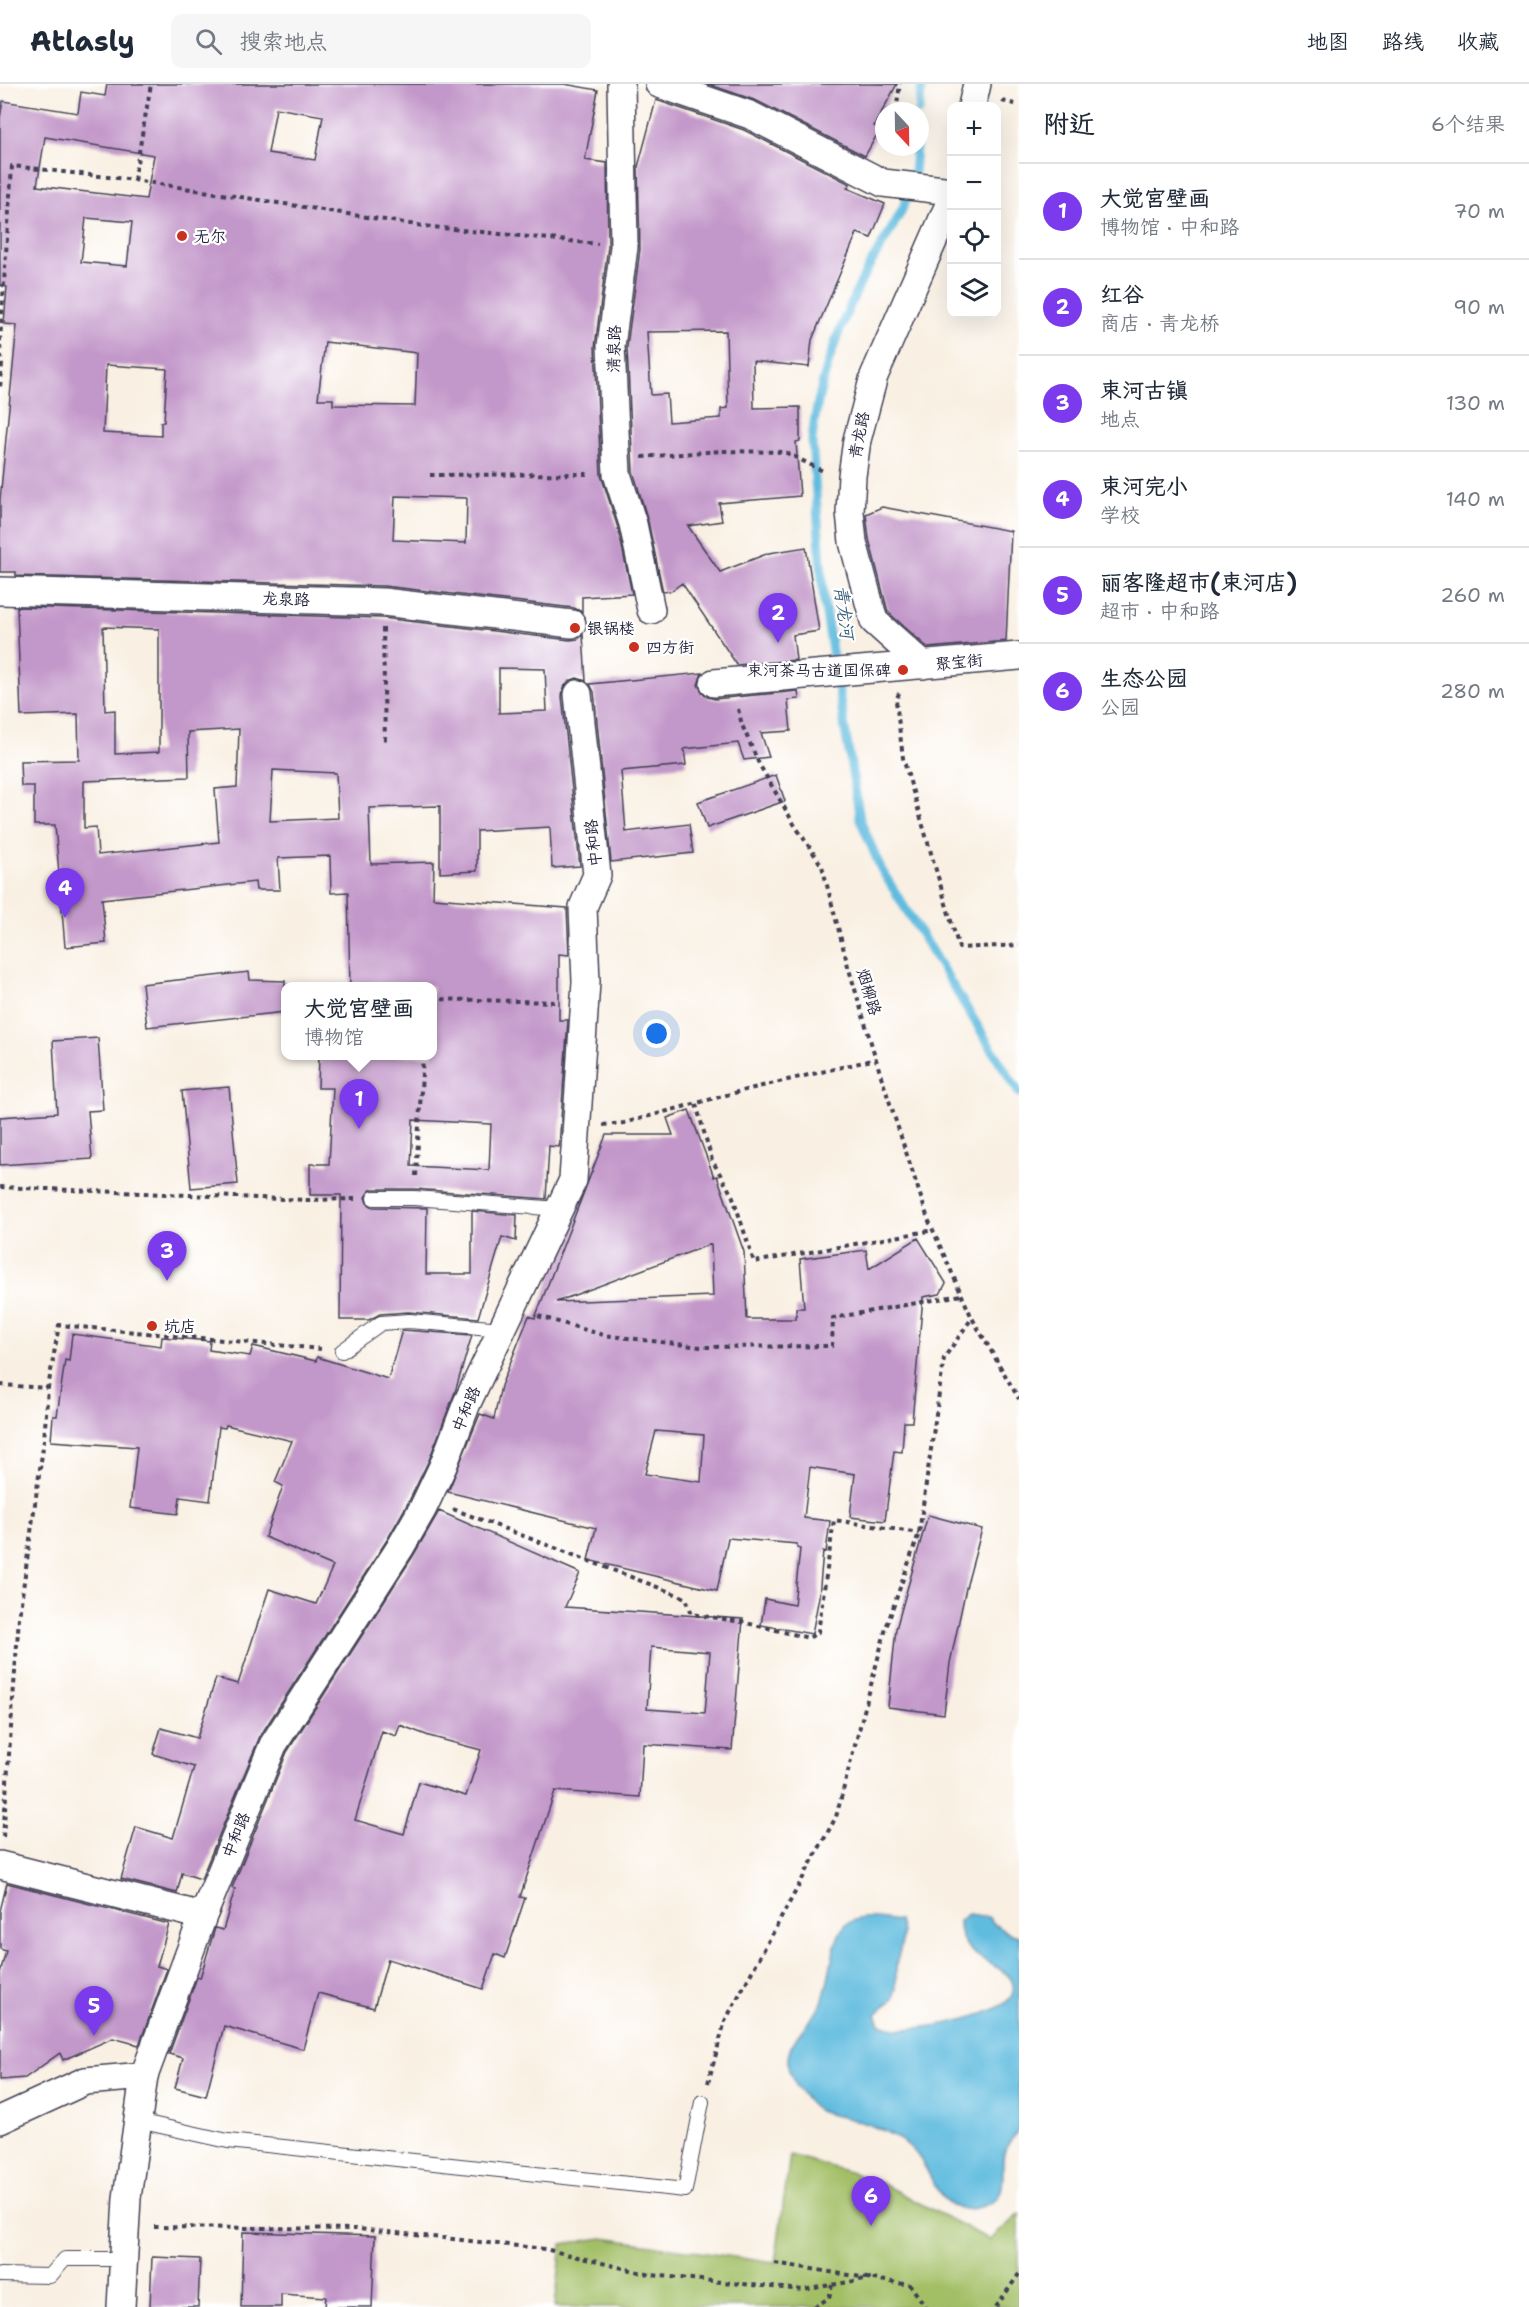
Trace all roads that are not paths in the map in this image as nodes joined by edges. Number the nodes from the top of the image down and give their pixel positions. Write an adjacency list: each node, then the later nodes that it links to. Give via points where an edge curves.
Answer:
1 (621, 84): 7 (street, 清泉路, via 624,247 611,346 617,474 633,524)
2 (659, 84): 5 (street, via 750,115 883,183)
3 (977, 84): 4 (street)
4 (973, 102)
5 (944, 193): 10 (street, 青龙路, via 874,376 852,476 853,542 874,621)
6 (0, 591): 8 (street, 龙泉路, via 382,602)
7 (651, 610)
8 (572, 624)
9 (1019, 656): 10 (street, 聚宝街)
10 (910, 667): 11 (street, 聚宝街)
11 (723, 682)
12 (578, 694): 14 (street, 中和路, via 597,875 583,907 586,982 573,1180)
13 (374, 1198): 14 (lane)
14 (559, 1209): 15 (street, 中和路)
15 (507, 1319): 16 (lane, via 381,1323); 18 (street, 中和路, via 467,1403 443,1466 400,1548 273,1745)
16 (342, 1351)
17 (0, 1865): 18 (street)
18 (202, 1916): 19 (street, 中和路)
19 (144, 2076): 21 (street, via 85,2081); 22 (street, 中和路)
20 (702, 2102): 22 (lane, via 685,2190 228,2141)
21 (0, 2120)
22 (138, 2121): 23 (street, 中和路, via 127,2198)
23 (124, 2259): 24 (lane, via 65,2259 50,2276); 25 (street, 中和路)
24 (0, 2276)
25 (121, 2307)

